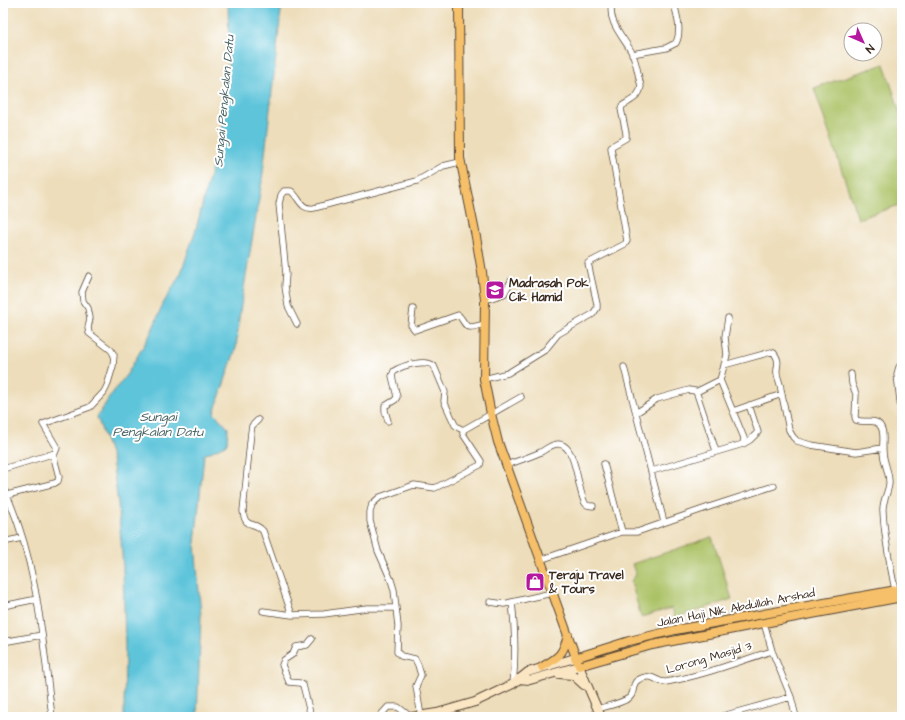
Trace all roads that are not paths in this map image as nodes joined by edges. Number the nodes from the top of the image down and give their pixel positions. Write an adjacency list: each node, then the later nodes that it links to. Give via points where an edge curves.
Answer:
1 (459, 3): 5 (main road)
2 (612, 3): 4 (street, via 615,26)
3 (674, 3): 4 (street, via 679,24 676,43 666,48)
4 (632, 54): 17 (street, via 640,91 622,106 627,136 611,148 627,241 588,263 597,308 590,316 558,334 544,350 508,372)
5 (460, 162): 8 (main road, via 476,237); 11 (street, via 443,166 417,182 314,208 302,206 291,191 287,190 281,195 279,204 285,286 288,306)
6 (89, 276): 34 (street, via 82,292 90,318 89,333 111,350 114,355 113,366 104,392 94,404 43,424 56,446 57,451)
7 (511, 281): 8 (street, via 504,294)
8 (485, 300): 12 (main road)
9 (413, 309): 12 (street, via 411,325 415,330 458,316 469,327)
10 (728, 318): 14 (street, via 725,336 727,355)
11 (297, 324)
12 (485, 324): 17 (main road)
13 (902, 364): 24 (street, via 897,374)
14 (724, 365): 18 (street); 20 (street, via 774,353 778,360 777,374)
15 (624, 367): 25 (street)
16 (851, 374): 32 (street, via 856,394 856,420 874,421 881,426)
17 (484, 379): 26 (main road)
18 (720, 380): 19 (street); 23 (street)
19 (696, 392): 25 (street, via 689,390 657,399); 33 (street)
20 (782, 394): 22 (street); 32 (street, via 789,430 797,441 856,452)
21 (521, 397): 26 (street)
22 (749, 405): 23 (street); 31 (street, via 758,432)
23 (733, 411): 31 (street, via 744,438)
24 (902, 411): 28 (street)
25 (636, 413): 38 (street)
26 (491, 414): 30 (street); 36 (main road)
27 (258, 420): 57 (street, via 252,426 251,432 243,516 245,521 258,526 263,532)
28 (902, 420)
29 (388, 421): 30 (street, via 385,406 397,397 392,376 394,371 428,362 434,366 444,392 444,402 455,425)
30 (463, 430): 55 (street, via 463,434 481,461 480,466 435,488 414,486 380,497 372,504 370,521 378,551 394,590)
31 (743, 444): 33 (street)
32 (882, 448): 48 (street, via 889,480 883,521)
33 (716, 451): 38 (street)
34 (53, 454): 37 (street); 41 (street, via 59,477 55,483)
35 (604, 464): 44 (street)
36 (506, 465): 42 (street, via 541,452 552,445 562,445 574,461 585,503); 47 (main road)
37 (3, 469)
38 (652, 471): 43 (street)
39 (3, 486): 41 (street)
40 (774, 486): 43 (street)
41 (7, 494): 45 (street)
42 (593, 506)
43 (664, 522): 44 (street, via 637,532)
44 (622, 532): 47 (street)
45 (22, 538): 46 (street); 51 (street)
46 (3, 542)
47 (540, 560): 49 (main road)
48 (899, 589): 64 (main road, Jalan Haji Nik Abdullah Arshad, via 675,630 628,641)
49 (552, 593): 53 (street); 59 (main road)
50 (902, 597): 58 (main road, Jalan Haji Nik Abdullah Arshad)
51 (37, 599): 54 (street); 60 (street)
52 (490, 602): 53 (street)
53 (512, 602): 68 (street)
54 (3, 606)
55 (396, 608): 57 (street, via 367,608); 72 (street, via 397,652 401,656 415,659 421,675 416,686)
56 (263, 611): 57 (street)
57 (292, 616)
58 (764, 623): 63 (street); 65 (main road, Jalan Haji Nik Abdullah Arshad, via 652,645)
59 (568, 634): 64 (main road); 66 (main road, via 561,654)
60 (42, 635): 62 (street); 73 (street)
61 (312, 639): 74 (street, via 307,645 296,647 293,656 284,660 282,665 288,682 303,685)
62 (3, 642)
63 (772, 651): 70 (street); 71 (street, Lorong Masjid 3, via 669,682 646,677 635,682 629,698)
64 (575, 658): 65 (main road); 66 (main road)
65 (578, 666): 67 (main road); 69 (main road)
66 (542, 667): 68 (main road, via 528,672)
67 (548, 674): 68 (main road, via 530,680); 69 (main road, via 573,676)
68 (516, 681): 72 (main road, via 475,702)
69 (587, 688): 71 (main road)
70 (791, 697): 77 (street); 78 (street)
71 (599, 713)
72 (421, 716): 76 (main road)
73 (52, 717)
74 (311, 717)
75 (379, 717): 76 (street, via 388,707 398,707)
76 (411, 717)
77 (719, 717)
78 (796, 717)

